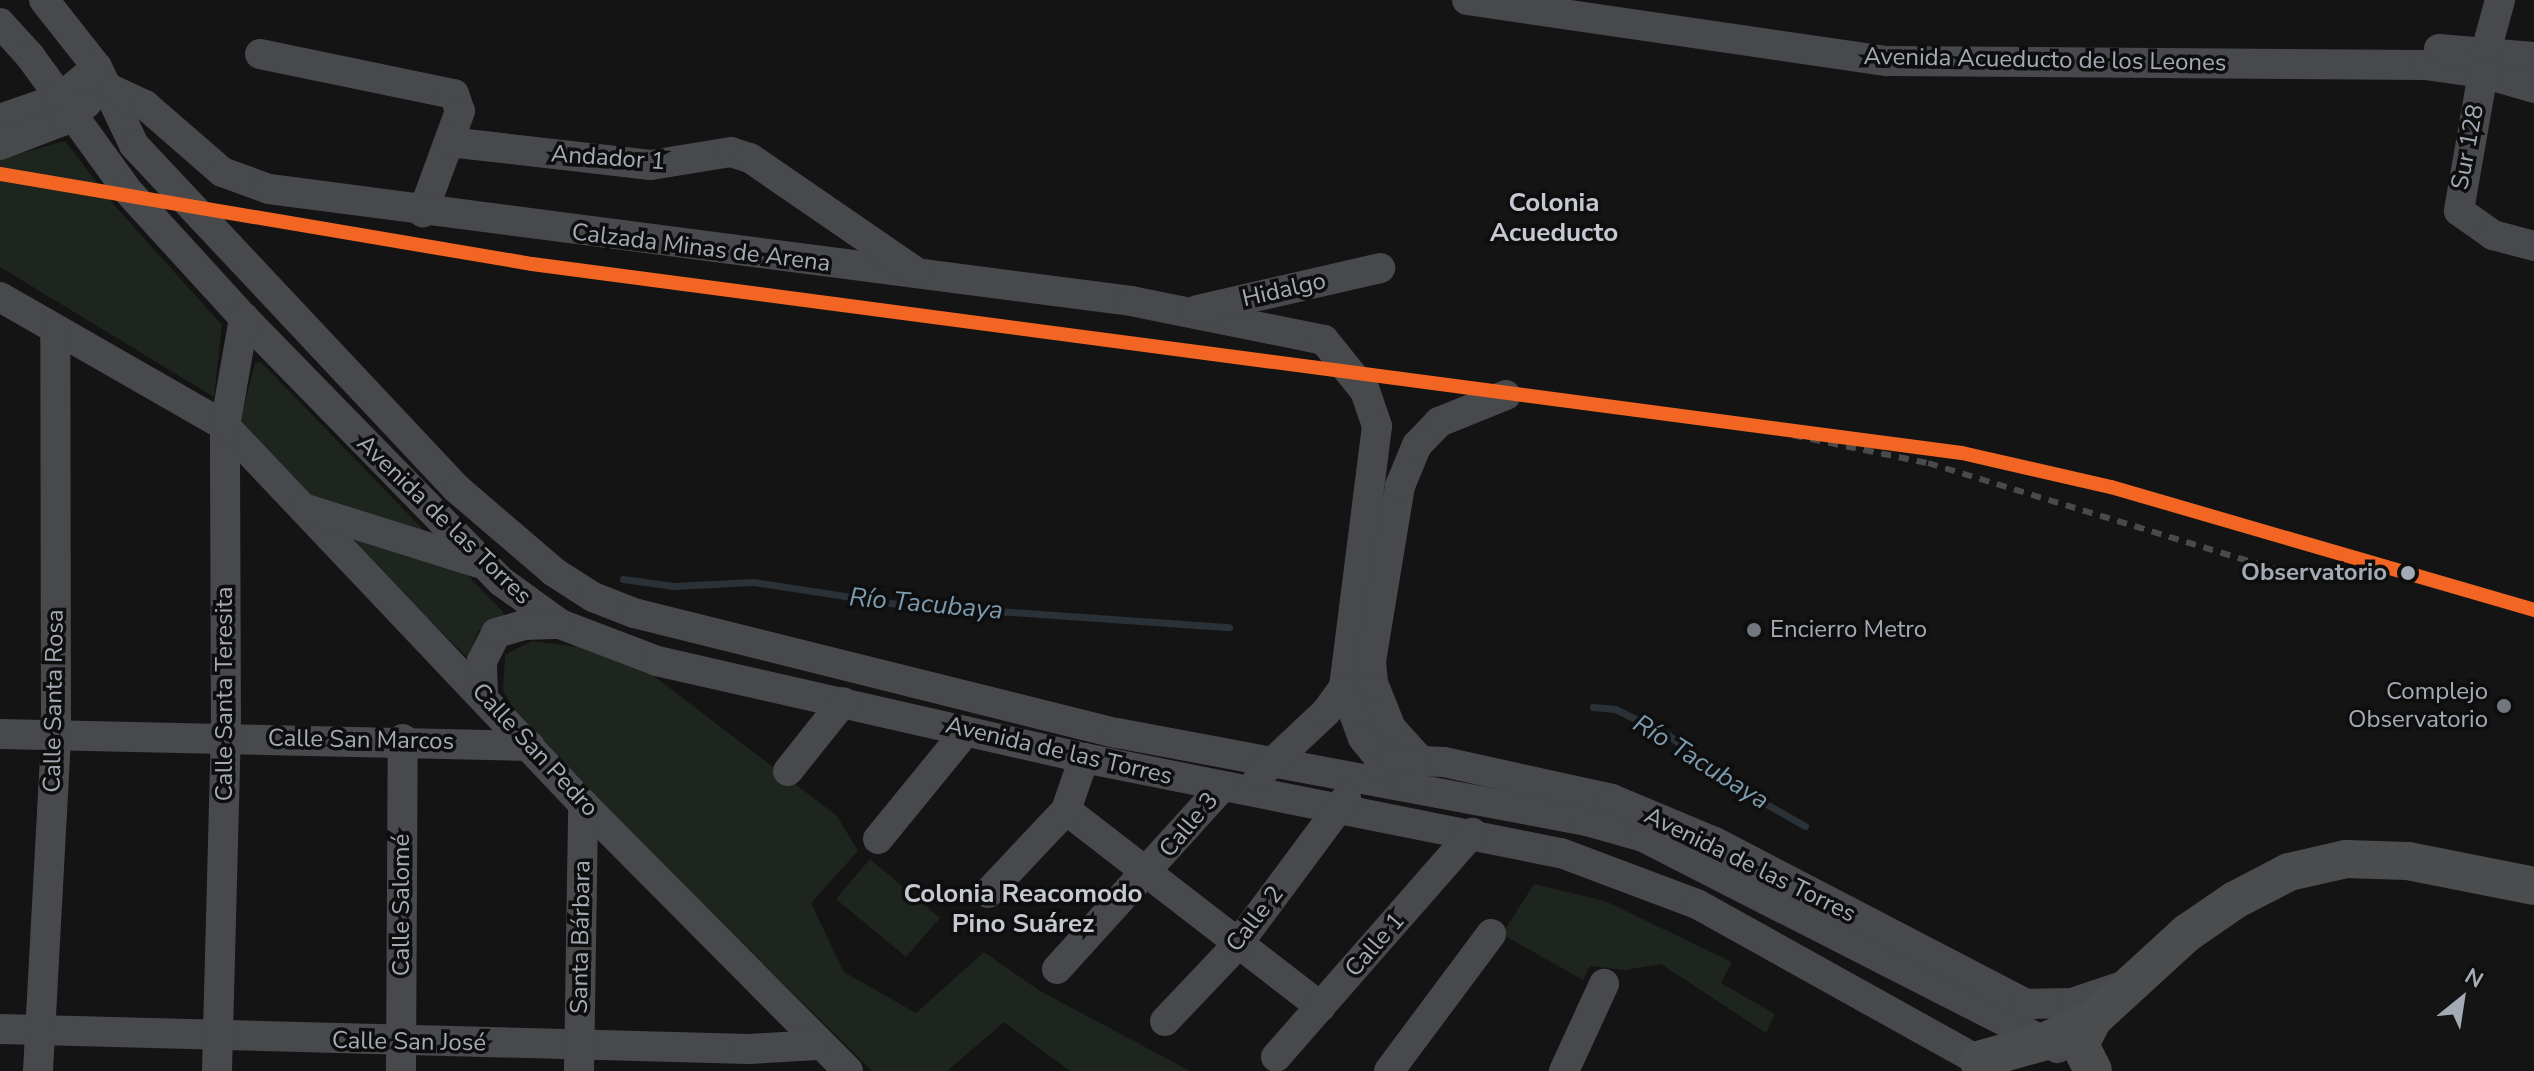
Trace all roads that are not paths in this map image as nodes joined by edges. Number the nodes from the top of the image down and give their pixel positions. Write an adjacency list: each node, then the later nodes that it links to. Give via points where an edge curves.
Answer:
1 (44, 0): 9 (street, Avenida de las Torres)
2 (1467, 0): 8 (street, Avenida Acueducto de los Leones, via 1887,61)
3 (1576, 0): 8 (street, Avenida Acueducto de los Leones, via 1889,46 2247,44)
4 (2500, 0): 8 (street, Sur 128)
5 (0, 23): 11 (street, Avenida de las Torres)
6 (260, 54): 13 (street, via 447,90 460,104)
7 (2534, 57): 8 (street, Avenida Acueducto de los Leones)
8 (2484, 62): 10 (street); 15 (street, Sur 128, via 2457,202 2465,220)
9 (102, 77): 11 (street); 14 (street, Calzada Minas de Arena, via 145,105 201,158 244,182); 38 (street, Avenida de las Torres, via 134,145 301,327 456,488 554,572 593,597 634,613 1117,733)
10 (2534, 88)
11 (66, 106): 12 (street); 20 (street, Avenida de las Torres, via 127,190)
12 (6, 127)
13 (449, 142): 14 (street); 17 (street, Andador 1, via 651,165 731,152 750,158)
14 (423, 212): 17 (street, Calzada Minas de Arena)
15 (2534, 246)
16 (1380, 268): 19 (street, Hidalgo)
17 (921, 276): 19 (street, Calzada Minas de Arena)
18 (0, 297): 21 (street, Calle San Pedro)
19 (1188, 312): 27 (street, Calzada Minas de Arena, via 1324,340 1365,391 1377,426)
20 (244, 318): 23 (street, Calle Santa Teresita); 25 (street, Avenida de las Torres)
21 (55, 331): 23 (street, Calle San Pedro); 32 (street, Calle Santa Rosa)
22 (1506, 395): 40 (street, via 1439,422 1417,445 1400,486 1371,661 1373,683 1391,728)
23 (225, 426): 24 (street, Calle San Pedro); 33 (street, Calle Santa Teresita)
24 (301, 507): 25 (street); 28 (street, Calle San Pedro)
25 (487, 567): 26 (street, Avenida de las Torres, via 527,604)
26 (560, 624): 28 (street, via 524,625 496,633 482,661); 29 (street, Avenida de las Torres, via 657,661)
27 (1344, 687): 37 (street, via 1352,719); 38 (street, Calle 3)
28 (483, 694): 35 (street, Calle San Pedro)
29 (843, 702): 30 (street, Avenida de las Torres); 39 (street)
30 (966, 731): 36 (street, Avenida de las Torres); 47 (street)
31 (0, 734): 32 (street, Calle San Marcos)
32 (56, 736): 33 (street, Calle San Marcos); 60 (street, Calle Santa Rosa)
33 (226, 738): 34 (street, Calle San Marcos); 61 (street, Calle Santa Teresita)
34 (403, 739): 35 (street, Calle San Marcos); 64 (street, Calle Salomé)
35 (530, 746): 43 (street, Calle San Pedro)
36 (1084, 758): 42 (street, Avenida de las Torres); 44 (street)
37 (1384, 764): 40 (street, Avenida de las Torres); 41 (street, Avenida de las Torres)
38 (1272, 765): 41 (street, Avenida de las Torres); 42 (street, Calle 3)
39 (788, 771)
40 (1419, 774): 41 (street, Avenida de las Torres); 54 (street, Avenida de las Torres, via 1554,784 1662,817 2026,1004 2072,1003); 62 (street, Avenida de las Torres, via 1643,837)
41 (1359, 781): 45 (street, Avenida de las Torres)
42 (1230, 789): 45 (street, Avenida de las Torres); 48 (street, Calle 3)
43 (583, 804): 63 (street, Calle San Pedro); 66 (street, Santa Bárbara)
44 (1066, 810): 48 (street); 50 (street)
45 (1337, 810): 46 (street, Avenida de las Torres); 52 (street, Calle 2)
46 (1472, 833): 56 (street, Calle 1); 68 (street, Avenida de las Torres, via 1561,853 1697,904)
47 (878, 839)
48 (1148, 873): 52 (street); 53 (street, Calle 3)
49 (2534, 886): 54 (main road, via 2408,861 2346,859 2289,872 2187,933)
50 (988, 893)
51 (1491, 934): 73 (street)
52 (1237, 945): 56 (street); 58 (street, Calle 2)
53 (1057, 969)
54 (2129, 983): 57 (main road)
55 (1604, 984): 74 (street)
56 (1321, 1007): 65 (street, Calle 1)
57 (2093, 1019): 62 (main road); 69 (main road, via 2080,1045)
58 (1165, 1021)
59 (0, 1029): 60 (street, Calle San José)
60 (38, 1031): 61 (street, Calle San José); 70 (street, Calle Santa Rosa)
61 (217, 1036): 64 (street, Calle San José); 71 (street, Calle Santa Teresita)
62 (2046, 1041): 68 (main road); 69 (street, Avenida de las Torres)
63 (817, 1045): 67 (street, Calle San José); 72 (street, Calle San Pedro)
64 (401, 1057): 66 (street, Calle San José)
65 (1276, 1057)
66 (579, 1058): 67 (street, Calle San José)
67 (749, 1060)
68 (1987, 1066)
69 (2094, 1070)
70 (38, 1071)
71 (217, 1071)
72 (848, 1071)
73 (1389, 1071)
74 (1564, 1071)

